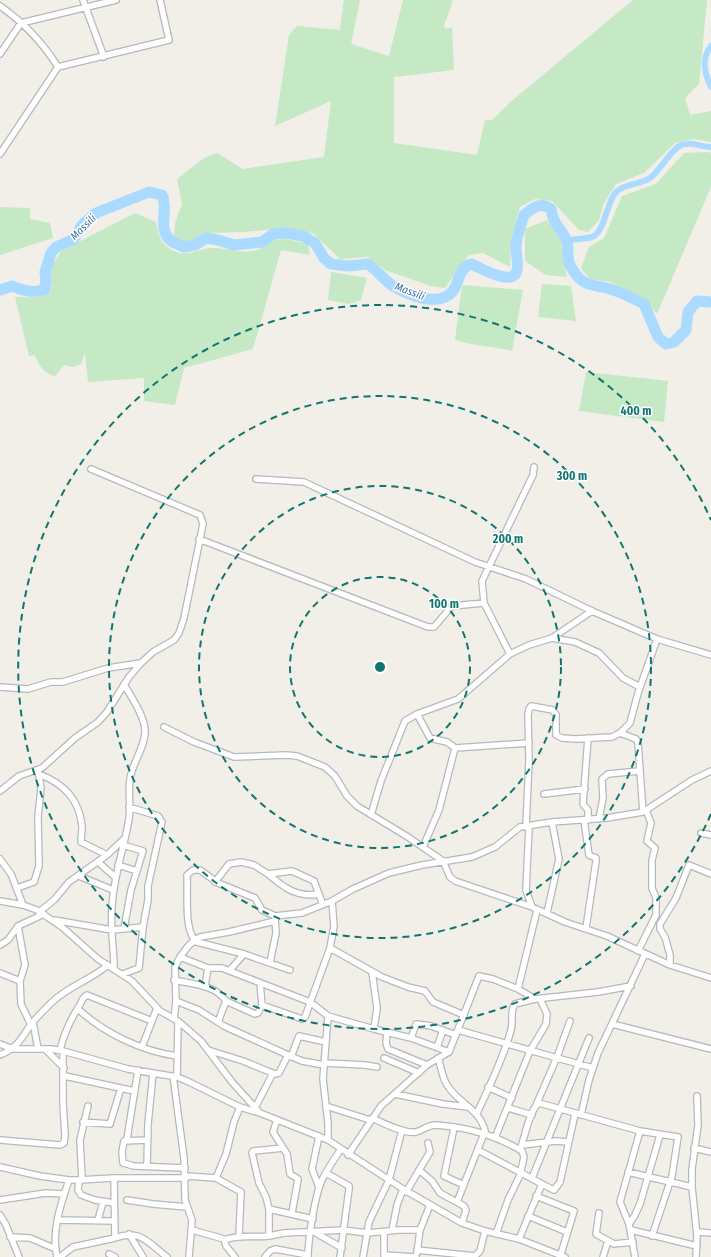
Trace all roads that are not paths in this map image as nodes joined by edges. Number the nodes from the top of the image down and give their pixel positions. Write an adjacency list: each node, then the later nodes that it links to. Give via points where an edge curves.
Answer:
1 (82, 0): 5 (street)
2 (116, 0): 5 (street)
3 (160, 0): 8 (street, via 169,40)
4 (0, 6): 6 (street)
5 (86, 6): 6 (street); 8 (street)
6 (21, 23): 7 (street); 9 (street, via 42,44)
7 (0, 54)
8 (104, 57): 9 (street)
9 (58, 67): 10 (street)
10 (0, 154)
11 (534, 467): 15 (street, via 533,475)
12 (91, 469): 14 (street, via 200,515 203,524)
13 (256, 479): 15 (street, via 304,482)
14 (200, 539): 16 (street, via 428,627 438,625 452,606); 22 (street, via 179,633)
15 (488, 567): 16 (street, via 482,581); 17 (street, via 526,578)
16 (484, 603): 20 (street)
17 (592, 611): 18 (street); 19 (street)
18 (552, 638): 20 (street); 25 (street, via 592,648 623,678)
19 (657, 639): 21 (street); 25 (street)
20 (510, 654): 26 (street, via 458,699)
21 (711, 655)
22 (141, 664): 23 (street); 24 (street, via 108,668 63,682 51,682 28,689)
23 (124, 684): 34 (street, via 101,720 75,738); 38 (street, via 140,714 145,730 144,740 130,778)
24 (0, 687)
25 (640, 687): 28 (street, via 630,723)
26 (417, 714): 31 (street, via 430,738 447,742); 40 (street, via 405,721 399,734)
27 (164, 727): 40 (street, via 234,757 297,756 325,767 335,776 347,796)
28 (620, 733): 29 (street, via 612,737); 32 (street, via 637,740)
29 (588, 738): 30 (street, via 576,739 556,735 556,715 553,710 531,706 528,715); 35 (street)
30 (529, 743): 31 (street); 44 (street)
31 (455, 748): 48 (street, via 439,810)
32 (639, 771): 39 (street); 41 (street, via 608,774 602,779 603,798)
33 (711, 771): 39 (street, via 692,780)
34 (39, 772): 36 (street, via 19,776); 49 (street, via 69,792 80,818 81,842); 60 (street, via 41,788 37,879 30,885)
35 (585, 789): 37 (street); 42 (street, via 583,804 588,810)
36 (0, 792)
37 (544, 794)
38 (128, 807): 47 (street, via 129,816); 73 (street, via 158,816 162,822 148,886)
39 (645, 811): 41 (street); 80 (street, via 651,824 647,840 655,848 652,860 652,888 657,907 656,915)
40 (371, 815): 48 (street)
41 (599, 819): 42 (street)
42 (586, 820): 43 (street); 74 (street, via 589,855 596,858 596,861)
43 (552, 822): 44 (street); 69 (street, via 559,859)
44 (528, 827): 52 (street, via 516,829 506,840 472,858); 67 (street, via 526,890)
45 (701, 833): 46 (street)
46 (711, 835)
47 (123, 842): 49 (street); 53 (street); 54 (street, via 143,851)
48 (423, 847): 52 (street)
49 (107, 855): 51 (street)
50 (0, 859): 60 (street, via 12,874)
51 (98, 862): 57 (street); 58 (street)
52 (443, 862): 64 (street, via 389,873); 67 (street, via 450,877 455,881)
53 (118, 865): 54 (street); 58 (street)
54 (137, 871): 75 (street)
55 (268, 874): 59 (street, via 246,862 231,863); 62 (street, via 291,892); 62 (street, via 292,871 314,881)
56 (711, 874): 85 (street, via 689,865 676,898 660,924 660,929 666,937)
57 (79, 876): 61 (street); 68 (street, via 65,886)
58 (115, 877): 61 (street)
59 (215, 882): 70 (street, via 255,898 262,910); 77 (street, via 199,870 193,870 187,875 190,930)
60 (17, 888): 65 (street)
61 (113, 890): 76 (street)
62 (319, 894): 66 (street)
63 (0, 901): 65 (street)
64 (332, 901): 66 (street); 79 (street, via 334,926)
65 (23, 905): 68 (street)
66 (323, 905): 70 (street, via 302,913)
67 (534, 908): 69 (street); 99 (street)
68 (42, 913): 71 (street); 72 (street)
69 (547, 913): 74 (street)
70 (275, 918): 77 (street); 84 (street, via 276,933)
71 (50, 919): 76 (street); 86 (street)
72 (18, 926): 78 (street, via 8,940); 95 (street, via 25,964)
73 (143, 927): 75 (street); 92 (street, via 139,968)
74 (586, 928): 80 (street)
75 (124, 929): 76 (street)
76 (112, 930): 86 (street)
77 (194, 940): 81 (street); 83 (street)
78 (0, 945)
79 (330, 948): 91 (street); 103 (street)
80 (638, 951): 82 (street)
81 (244, 954): 84 (street); 88 (street)
82 (645, 954): 85 (street); 98 (street)
83 (180, 957): 87 (street); 94 (street, via 175,967)
84 (270, 963): 89 (street)
85 (670, 965): 93 (street)
86 (111, 967): 92 (street); 113 (street, via 63,993)
87 (208, 968): 88 (street, via 221,967); 97 (street)
88 (230, 970): 96 (street)
89 (290, 970)
90 (0, 972): 95 (street)
91 (372, 972): 107 (street, via 425,991 433,1002); 115 (street, via 377,1008)
92 (123, 974): 105 (street)
93 (711, 978)
94 (174, 980): 97 (street); 101 (street)
95 (20, 981): 113 (street, via 22,1009)
96 (260, 984): 103 (street); 104 (street)
97 (205, 986): 102 (street)
98 (631, 986): 100 (street); 114 (street)
99 (518, 989): 100 (street); 107 (street, via 479,976)
100 (538, 999): 123 (street, via 518,1002 514,1006 511,1013 512,1026); 132 (street, via 548,1020)
101 (176, 1001): 109 (street); 112 (street, via 199,1010)
102 (226, 1001): 104 (street, via 255,1014); 112 (street)
103 (310, 1002): 104 (street, via 302,1019); 108 (street)
104 (262, 1005)
105 (157, 1008): 109 (street); 111 (street)
106 (78, 1009): 111 (street, via 83,998 89,995); 124 (street, via 98,1027); 130 (street, via 68,1024)
107 (464, 1015): 118 (street)
108 (328, 1016): 115 (street); 121 (street)
109 (176, 1020): 131 (street); 135 (street)
110 (570, 1021): 137 (street)
111 (152, 1022): 124 (street)
112 (218, 1022): 136 (street)
113 (32, 1024): 127 (street); 128 (street)
114 (612, 1024): 129 (street); 145 (street)
115 (374, 1029): 117 (street)
116 (443, 1030): 118 (street); 119 (street, via 416,1024); 125 (street)
117 (387, 1032): 119 (street); 141 (street, via 388,1049)
118 (457, 1032): 123 (street); 133 (street)
119 (411, 1038): 125 (street)
120 (590, 1038): 142 (street)
121 (326, 1042): 136 (street, via 299,1036); 140 (street)
122 (0, 1044): 127 (street)
123 (506, 1044): 132 (street); 152 (street)
124 (142, 1047): 135 (street)
125 (437, 1047): 133 (street)
126 (45, 1048): 128 (street); 130 (street); 144 (street)
127 (13, 1049): 128 (street); 134 (street)
128 (38, 1049)
129 (711, 1049)
130 (62, 1050): 144 (street); 146 (street)
131 (208, 1050): 148 (street); 163 (street)
132 (530, 1051): 137 (street); 157 (street)
133 (449, 1052): 139 (street)
134 (0, 1055)
135 (177, 1056): 151 (street)
136 (289, 1056): 140 (street); 148 (street, via 278,1073)
137 (557, 1057): 142 (street); 158 (street)
138 (384, 1058): 149 (street)
139 (438, 1058): 141 (street); 162 (street, via 447,1085)
140 (324, 1064): 143 (street); 160 (street)
141 (427, 1065): 149 (street)
142 (580, 1065): 145 (street); 165 (street)
143 (377, 1067)
144 (64, 1068): 150 (street)
145 (593, 1068): 168 (street)
146 (138, 1070): 147 (street); 154 (street)
147 (153, 1073): 151 (street); 182 (street)
148 (273, 1073): 163 (street)
149 (419, 1073): 155 (street)
150 (65, 1076): 153 (street); 181 (street, via 63,1144 60,1146)
151 (175, 1077): 161 (street, via 200,1086); 196 (street)
152 (488, 1087): 157 (street); 167 (street)
153 (121, 1088): 154 (street); 172 (street, via 110,1124)
154 (134, 1091): 180 (street)
155 (395, 1094): 162 (street); 170 (street)
156 (697, 1096): 189 (street, via 698,1125)
157 (512, 1098): 164 (street)
158 (537, 1103): 165 (street, via 545,1103); 169 (street)
159 (88, 1106): 172 (street)
160 (326, 1106): 170 (street); 183 (street)
161 (240, 1107): 166 (street); 204 (street)
162 (468, 1107): 167 (street)
163 (255, 1108): 166 (street)
164 (508, 1108): 169 (street); 179 (street)
165 (560, 1109): 168 (street); 184 (street)
166 (260, 1113): 171 (street)
167 (477, 1113): 176 (street, via 483,1124)
168 (578, 1114): 175 (street); 185 (street)
169 (532, 1115): 188 (street)
170 (371, 1119): 174 (street); 193 (street)
171 (277, 1120): 178 (street); 187 (street, via 273,1130)
172 (83, 1122): 206 (street, via 80,1140)
173 (454, 1128): 174 (street, via 432,1125 416,1132); 176 (street); 211 (street, via 444,1176)
174 (402, 1130): 208 (street)
175 (640, 1131): 177 (street); 198 (street)
176 (484, 1134): 179 (street); 191 (street)
177 (660, 1135): 202 (street); 209 (street, via 678,1137)
178 (319, 1136): 183 (street); 212 (street, via 312,1169)
179 (495, 1138): 188 (street)
180 (127, 1139): 182 (street); 194 (street, via 122,1143 122,1162 129,1166)
181 (0, 1140)
182 (147, 1140): 194 (street)
183 (328, 1140): 190 (street)
184 (548, 1142): 185 (street); 188 (street); 205 (street)
185 (568, 1142): 210 (street, via 563,1175 558,1186 554,1190)
186 (428, 1143): 197 (street, via 430,1152)
187 (283, 1148): 224 (street, via 252,1152 259,1183); 225 (street, via 288,1158 290,1173 298,1179)
188 (521, 1148): 200 (street, via 524,1156)
189 (694, 1148): 192 (street); 213 (street)
190 (341, 1149): 193 (street); 199 (street)
191 (478, 1150): 200 (street); 211 (street)
192 (711, 1152)
193 (348, 1154): 208 (street)
194 (147, 1166): 196 (street)
195 (0, 1167): 207 (street)
196 (185, 1168): 201 (street)
197 (419, 1170): 214 (street); 220 (street, via 432,1180 439,1193)
198 (628, 1172): 202 (street); 234 (street, via 620,1202)
199 (326, 1173): 212 (street); 236 (street, via 349,1186)
200 (520, 1173): 205 (street); 248 (street)
201 (186, 1177): 203 (street); 204 (street); 223 (street)
202 (647, 1177): 209 (street); 234 (street, via 637,1211)
203 (114, 1178): 206 (street); 221 (street)
204 (216, 1178): 249 (street, via 241,1192)
205 (532, 1178): 210 (street)
206 (81, 1179): 207 (street); 219 (street, via 80,1194)
207 (69, 1180): 215 (street)
208 (389, 1180): 214 (street); 247 (street, via 369,1222)
209 (669, 1183): 213 (street); 251 (street)
210 (542, 1184): 216 (street)
211 (464, 1185): 220 (street)
212 (319, 1187): 229 (street)
213 (692, 1187): 243 (street)
214 (405, 1191): 222 (street); 237 (street, via 397,1205)
215 (64, 1194): 217 (street, via 46,1192); 230 (street)
216 (536, 1196): 228 (street); 242 (street, via 574,1211)
217 (0, 1200)
218 (127, 1200): 223 (street)
219 (103, 1202): 221 (street); 231 (street)
220 (457, 1202): 233 (street, via 466,1209)
221 (114, 1204): 232 (street)
222 (430, 1205): 233 (street); 238 (street)
223 (187, 1207): 235 (street, via 192,1218)
224 (269, 1210): 225 (street); 250 (street)
225 (292, 1213): 229 (street)
226 (599, 1213): 256 (street, via 596,1234)
227 (0, 1216): 252 (street)
228 (528, 1216): 242 (street); 254 (street)
229 (313, 1219): 244 (street)
230 (58, 1220): 231 (street); 260 (street)
231 (98, 1220): 232 (street)
232 (114, 1221): 253 (street)
233 (462, 1223): 240 (street)
234 (629, 1224): 239 (street)
235 (192, 1230): 255 (street); 269 (street)
236 (343, 1230): 244 (street); 247 (street); 259 (street)
237 (392, 1230): 238 (street); 241 (street)
238 (420, 1230): 261 (street)
239 (631, 1230): 251 (street); 257 (street)
240 (485, 1231): 248 (street); 261 (street, via 480,1251 475,1256)
241 (384, 1232): 247 (street); 274 (street, via 384,1255)
242 (567, 1232): 264 (street)
243 (697, 1232): 245 (street); 258 (street)
244 (314, 1233): 250 (street); 259 (street); 263 (street)
245 (711, 1233)
246 (129, 1234): 253 (street); 267 (street); 268 (street, via 145,1238)
247 (367, 1234): 273 (street)
248 (496, 1234): 254 (street)
249 (239, 1236): 250 (street); 255 (street)
250 (269, 1236)
251 (652, 1236): 258 (street)
252 (10, 1237): 260 (street, via 30,1238); 265 (street)
253 (115, 1238): 262 (street, via 73,1247)
254 (519, 1239): 264 (street)
255 (226, 1240): 270 (street, via 226,1246)
256 (608, 1240): 257 (street, via 617,1244); 275 (street)
257 (633, 1242): 276 (street)
258 (697, 1246): 277 (street)
259 (342, 1248): 272 (street)
260 (56, 1249): 262 (street)
261 (417, 1250): 274 (street)
262 (60, 1256): 266 (street)
263 (308, 1256): 271 (street, via 275,1249)
264 (563, 1256)
265 (19, 1257)
266 (69, 1257)
267 (143, 1257)
268 (167, 1257)
269 (189, 1257)
270 (235, 1257)
271 (265, 1257)
272 (340, 1257)
273 (363, 1257)
274 (416, 1257)
275 (603, 1257)
276 (636, 1257)
277 (696, 1257)

